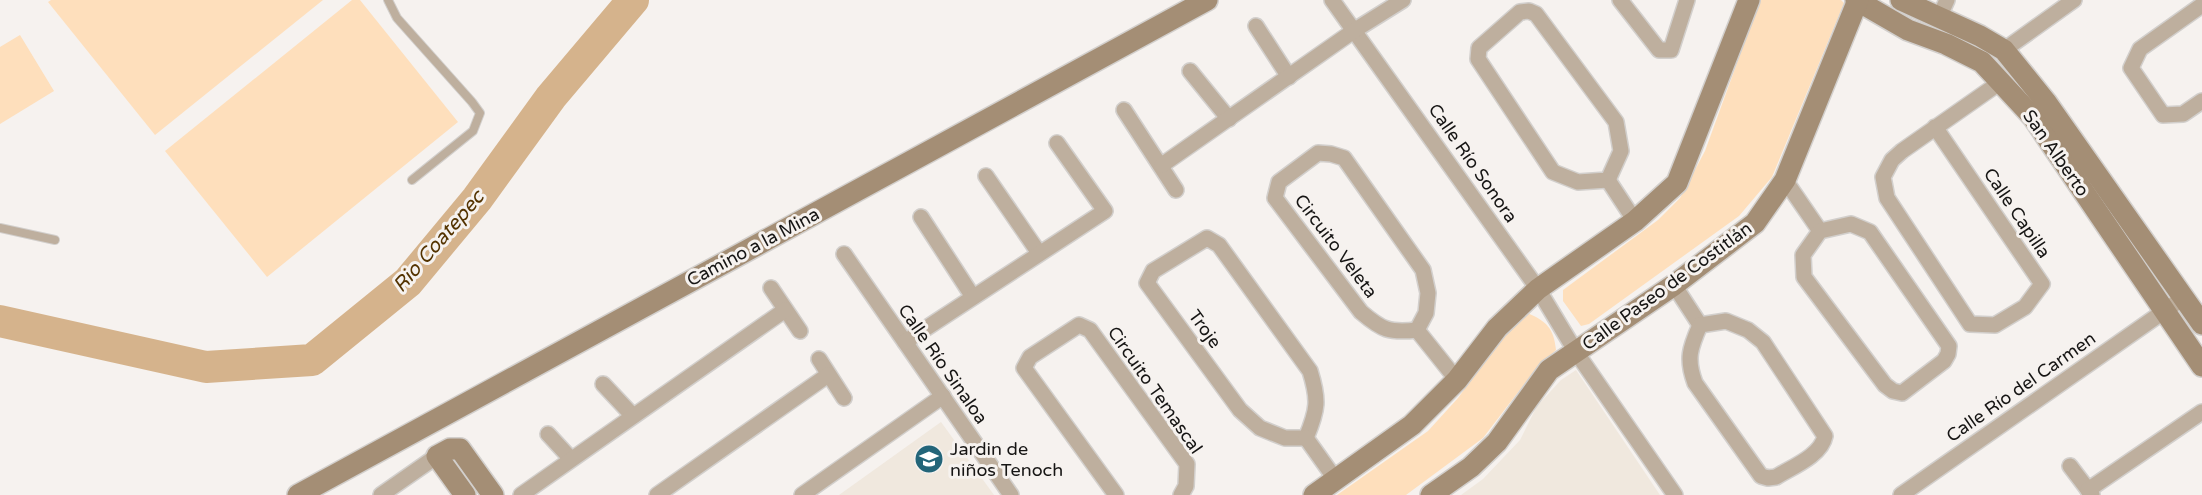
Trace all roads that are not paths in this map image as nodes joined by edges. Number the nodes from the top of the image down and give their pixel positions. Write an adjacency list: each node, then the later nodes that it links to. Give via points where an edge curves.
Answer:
1 (388, 0): 26 (lane, via 398,18 480,113 473,131)
2 (1207, 0): 66 (street, Camino a la Mina)
3 (1332, 0): 14 (street, Calle Río Sonora)
4 (1402, 0): 14 (street)
5 (1620, 0): 6 (street, via 1659,50 1671,50)
6 (1688, 0)
7 (1749, 0): 31 (street, via 1677,183)
8 (1857, 0): 18 (street, San Alberto, via 1908,30 1982,62); 28 (street, Calle Paseo de Costitlán)
9 (1901, 0): 12 (street, San Alberto)
10 (2074, 0): 15 (street)
11 (2202, 4): 19 (street, via 2140,49 2131,68 2163,115 2183,114)
12 (1943, 9): 15 (street, San Alberto)
13 (1256, 26): 17 (street)
14 (1355, 30): 17 (street); 39 (street, Calle Río Sonora)
15 (2004, 50): 41 (street, San Alberto, via 2046,102)
16 (1190, 70): 21 (street)
17 (1289, 77): 21 (street)
18 (2002, 81): 22 (street); 43 (street, San Alberto, via 2033,117)
19 (2202, 101)
20 (1124, 110): 24 (street)
21 (1229, 119): 24 (street)
22 (1935, 127): 22 (street, Calle Capilla, via 1892,160 1883,177 1887,198 1970,324 1995,325 2025,307 2043,285)
23 (1058, 143): 35 (street, via 1105,211)
24 (1162, 165): 29 (street)
25 (986, 176): 35 (street)
26 (412, 180)
27 (1608, 180): 27 (street, via 1621,151 1617,122 1536,14 1520,12 1479,48 1478,59 1553,171 1578,182); 31 (street)
28 (1785, 180): 33 (street); 37 (street, Calle Paseo de Costitlán, via 1755,223)
29 (1176, 190)
30 (921, 217): 40 (street)
31 (1635, 221): 39 (street)
32 (0, 228): 34 (lane)
33 (1820, 231): 33 (street, via 1851,224 1870,232 1949,346 1944,361 1902,393 1886,385 1804,277 1803,255)
34 (55, 240)
35 (1039, 253): 40 (street)
36 (844, 254): 48 (street, Calle Río Sinaloa)
37 (1674, 285): 45 (street); 49 (street, Calle Paseo de Costitlán)
38 (771, 288): 42 (street)
39 (1538, 289): 49 (street, Calle Río Sonora); 53 (street, via 1497,328)
40 (973, 297): 48 (street)
41 (2183, 298): 43 (street, Calle Río del Carmen); 44 (street, San Alberto)
42 (785, 310): 47 (street); 58 (street)
43 (2163, 311): 51 (street, San Alberto); 79 (street, Calle Río del Carmen)
44 (2202, 324)
45 (1700, 325): 45 (street, via 1726,321 1764,342 1825,436 1817,451 1776,477 1761,476 1695,383 1689,367 1691,347)
46 (1417, 330): 46 (street, Circuito Veleta, via 1426,313 1428,293 1423,270 1344,158 1318,153 1279,182 1275,198 1361,312 1378,327 1399,332); 53 (street)
47 (800, 331)
48 (905, 342): 55 (street, Calle Río Sinaloa)
49 (1576, 352): 77 (street, Calle Paseo de Costitlán, via 1550,370 1497,442 1471,467); 78 (street, Calle Río Sonora)
50 (819, 358): 52 (street)
51 (2202, 366)
52 (828, 375): 56 (street); 71 (street)
53 (1457, 380): 64 (street, via 1412,425)
54 (603, 384): 58 (street)
55 (943, 396): 72 (street); 73 (street, Calle Río Sinaloa)
56 (844, 398)
57 (2202, 412): 65 (street)
58 (633, 416): 62 (street)
59 (548, 434): 62 (street)
60 (1306, 438): 60 (street, Troje, via 1317,394 1311,370 1219,245 1207,238 1152,271 1147,283 1240,410 1260,428 1285,438); 64 (street)
61 (437, 456): 67 (street); 68 (street); 69 (street, via 460,449)
62 (572, 459): 70 (street)
63 (2070, 466): 65 (street)
64 (1336, 480): 76 (street)
65 (2090, 492)
66 (298, 495)
67 (381, 495)
68 (465, 495)
69 (493, 495)
70 (521, 495)
71 (657, 495)
72 (802, 495)
73 (1011, 495)
74 (1116, 495): 75 (street, Circuito Temascal, via 1024,369 1030,357 1079,325 1090,330 1187,464 1186,486)
75 (1181, 495)
76 (1314, 495)
77 (1431, 495)
78 (1675, 495)
79 (1901, 495)

